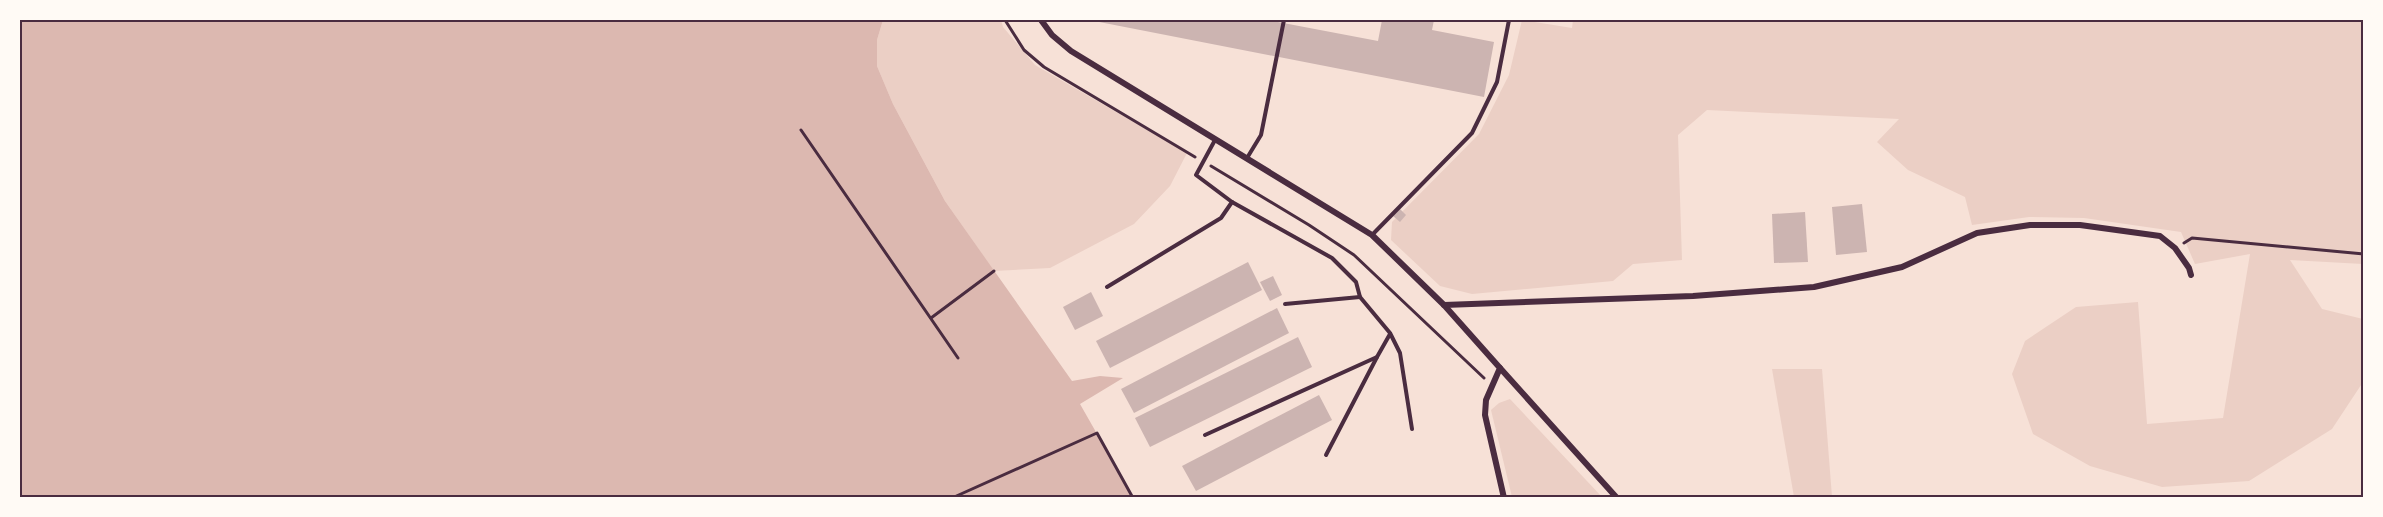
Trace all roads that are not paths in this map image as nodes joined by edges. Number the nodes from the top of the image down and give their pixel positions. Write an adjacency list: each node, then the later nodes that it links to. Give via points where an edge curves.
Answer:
1 (1041, 20): 4 (street, via 1071,51)
2 (1284, 20): 5 (lane, via 1261,135)
3 (1509, 20): 7 (lane, via 1497,82 1472,133)
4 (1216, 139): 5 (street); 6 (lane, via 1196,175)
5 (1247, 158): 7 (street)
6 (1232, 202): 9 (lane, via 1221,218); 10 (lane, via 1332,258 1356,282)
7 (1372, 235): 12 (street)
8 (2191, 275): 12 (street, via 2175,248 2160,236 2079,225 2030,225 1977,233 1902,267 1814,286 1693,296)
9 (1107, 287)
10 (1360, 297): 11 (lane); 13 (lane)
11 (1285, 304)
12 (1444, 305): 15 (street)
13 (1390, 333): 14 (lane); 16 (lane, via 1400,353)
14 (1377, 357): 17 (lane); 18 (lane)
15 (1500, 368): 19 (street, via 1486,400 1485,415); 20 (street)
16 (1412, 429)
17 (1205, 435)
18 (1326, 455)
19 (1504, 498)
20 (1617, 498)

